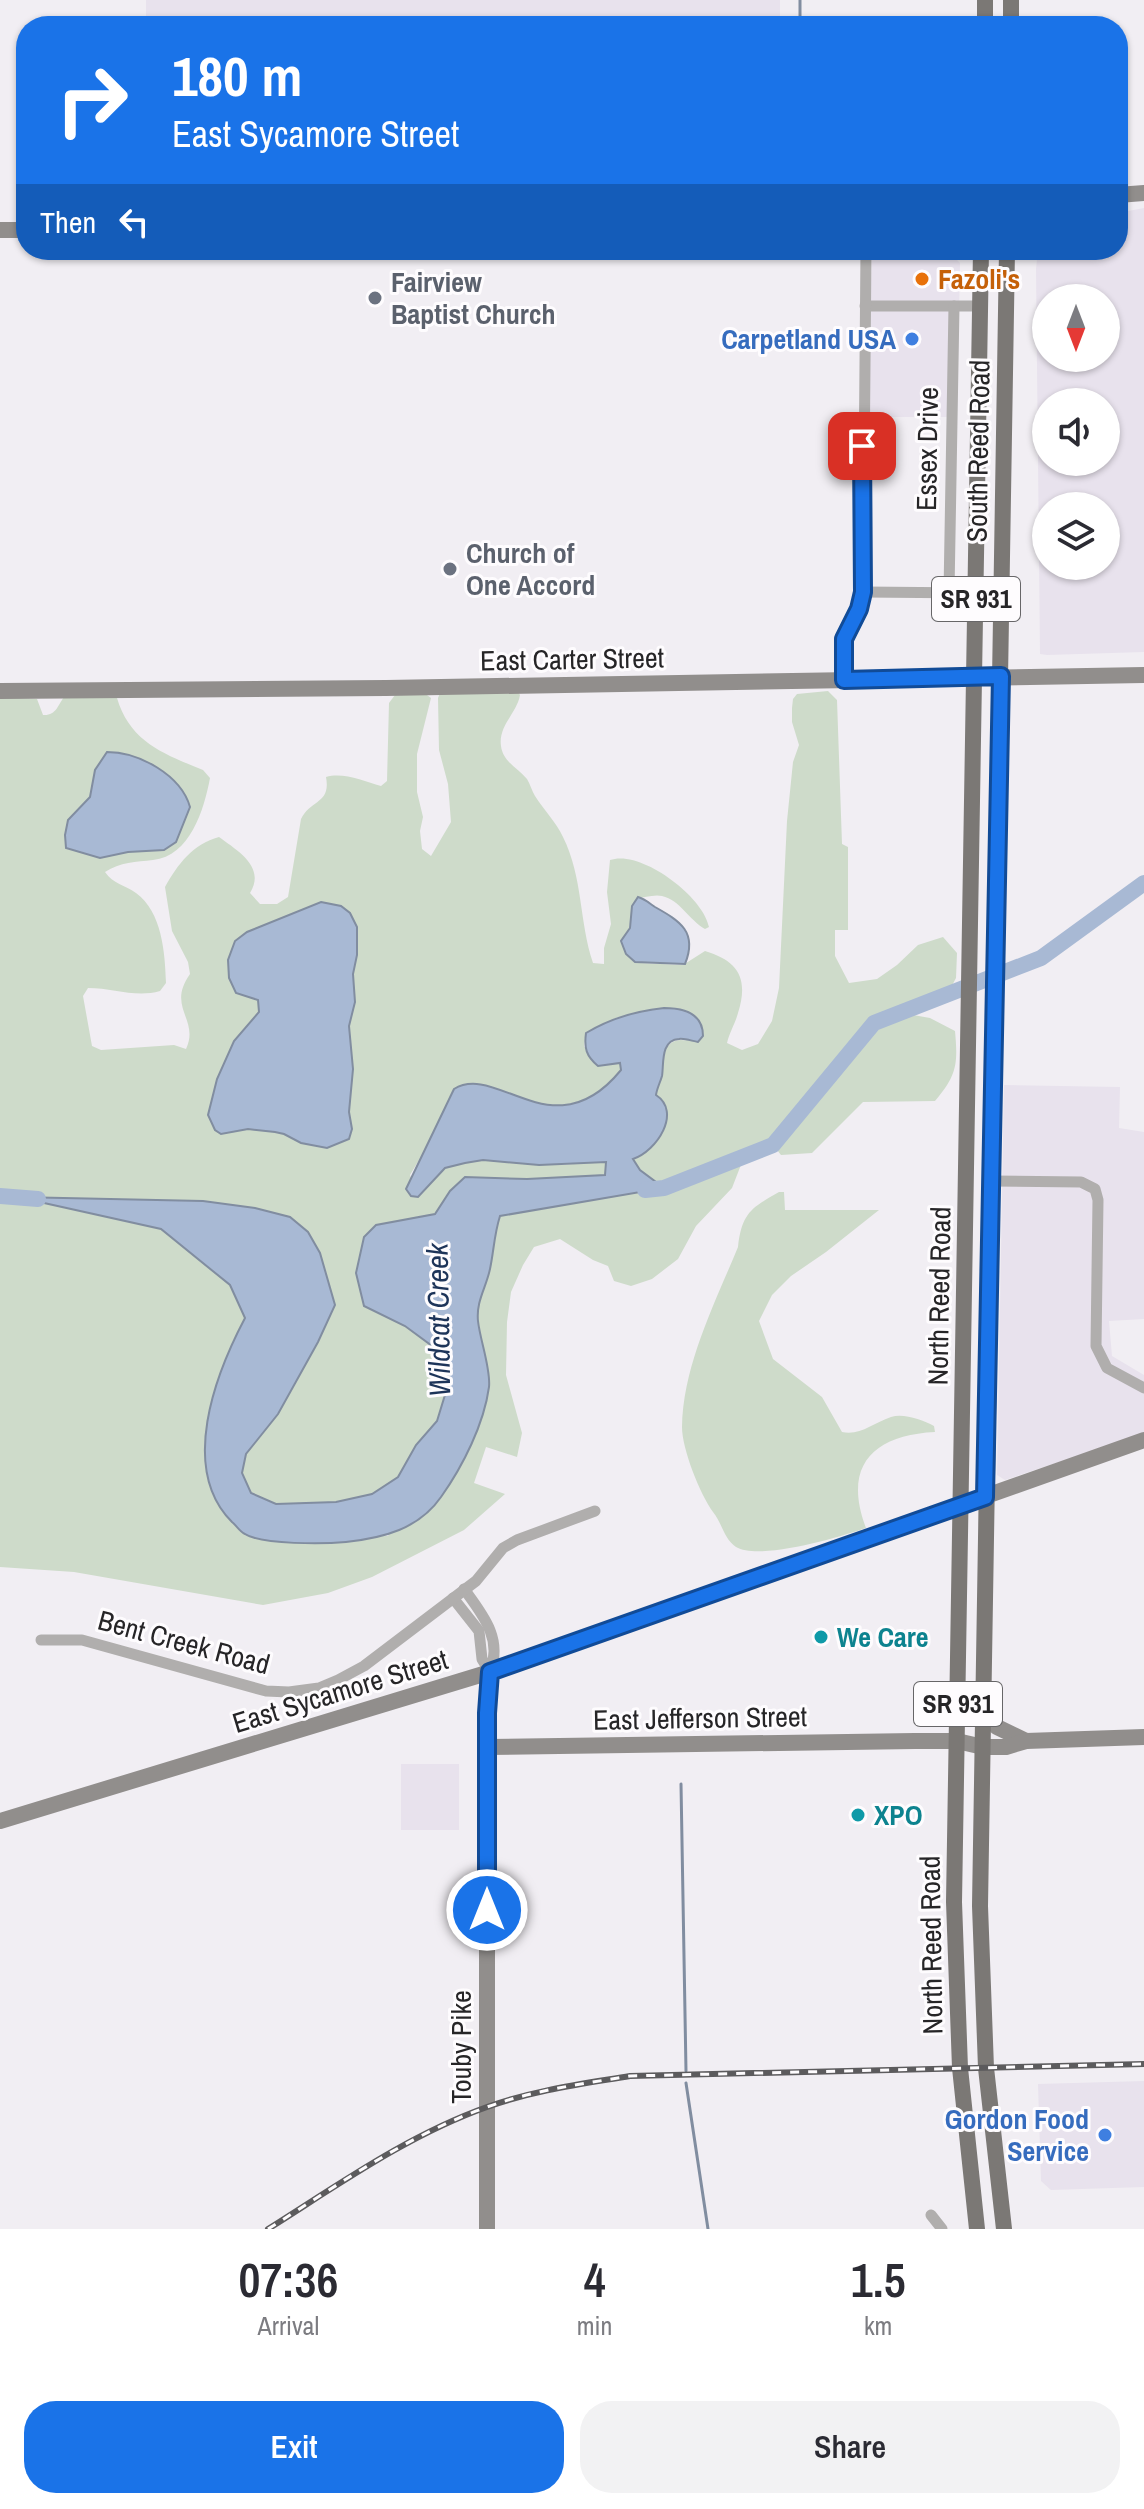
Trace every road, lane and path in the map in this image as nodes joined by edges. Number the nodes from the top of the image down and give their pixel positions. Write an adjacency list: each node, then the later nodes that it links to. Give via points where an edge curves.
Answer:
1 (866, 260): 4 (street)
2 (980, 260): 6 (main road, South Reed Road / SR 931)
3 (1007, 260): 12 (main road, South Reed Road / SR 931)
4 (865, 306): 5 (street); 7 (street)
5 (954, 306): 6 (street); 8 (street, Essex Drive)
6 (981, 306): 9 (main road, South Reed Road / SR 931)
7 (863, 592): 8 (street); 13 (street, via 844,639)
8 (949, 592): 9 (street)
9 (976, 593): 11 (main road, South Reed Road / SR 931)
10 (1144, 675): 12 (street, East Carter Street)
11 (975, 676): 12 (street, East Carter Street); 13 (street, East Carter Street); 15 (main road, South Reed Road / SR 931)
12 (1001, 676): 16 (main road, South Reed Road / SR 931)
13 (844, 680): 14 (street, East Carter Street)
14 (0, 691)
15 (967, 1179): 20 (main road, North Reed Road / SR 931)
16 (992, 1181): 17 (street, via 1081,1182 1095,1189 1096,1346 1107,1368); 19 (main road, North Reed Road / SR 931)
17 (1144, 1388)
18 (1144, 1440): 19 (street, East Sycamore Street)
19 (985, 1497): 20 (street, East Sycamore Street); 26 (main road, North Reed Road / SR 931)
20 (961, 1506): 25 (street, East Sycamore Street); 29 (main road, North Reed Road / SR 931)
21 (595, 1511): 22 (street, Bent Creek Road, via 503,1548)
22 (464, 1589): 23 (street, Bent Creek Road); 25 (street, Touby Pike, via 490,1624 495,1655)
23 (453, 1598): 24 (street, Bent Creek Road, via 364,1666 319,1688 289,1692 266,1691 82,1640); 25 (street, Touby Pike, via 479,1631 482,1659)
24 (41, 1640)
25 (490, 1672): 31 (street, Touby Pike); 34 (street, East Sycamore Street)
26 (984, 1704): 30 (street, via 997,1727); 32 (main road, North Reed Road / SR 931)
27 (1144, 1737): 30 (street, East Jefferson Street)
28 (915, 1741): 29 (street, East Jefferson Street); 31 (street, East Jefferson Street); 33 (street, East Jefferson Street, via 947,1756)
29 (957, 1741): 32 (street, East Jefferson Street); 33 (main road, North Reed Road / SR 931)
30 (1026, 1741): 32 (street, East Jefferson Street)
31 (487, 1747): 36 (street, Touby Pike)
32 (983, 1747): 39 (main road, North Reed Road / SR 931, via 982,1972 990,2113)
33 (957, 1773): 38 (main road, North Reed Road / SR 931, via 956,1989)
34 (0, 1821)
35 (931, 2215): 37 (street)
36 (487, 2229)
37 (942, 2229)
38 (977, 2229)
39 (1004, 2229)

